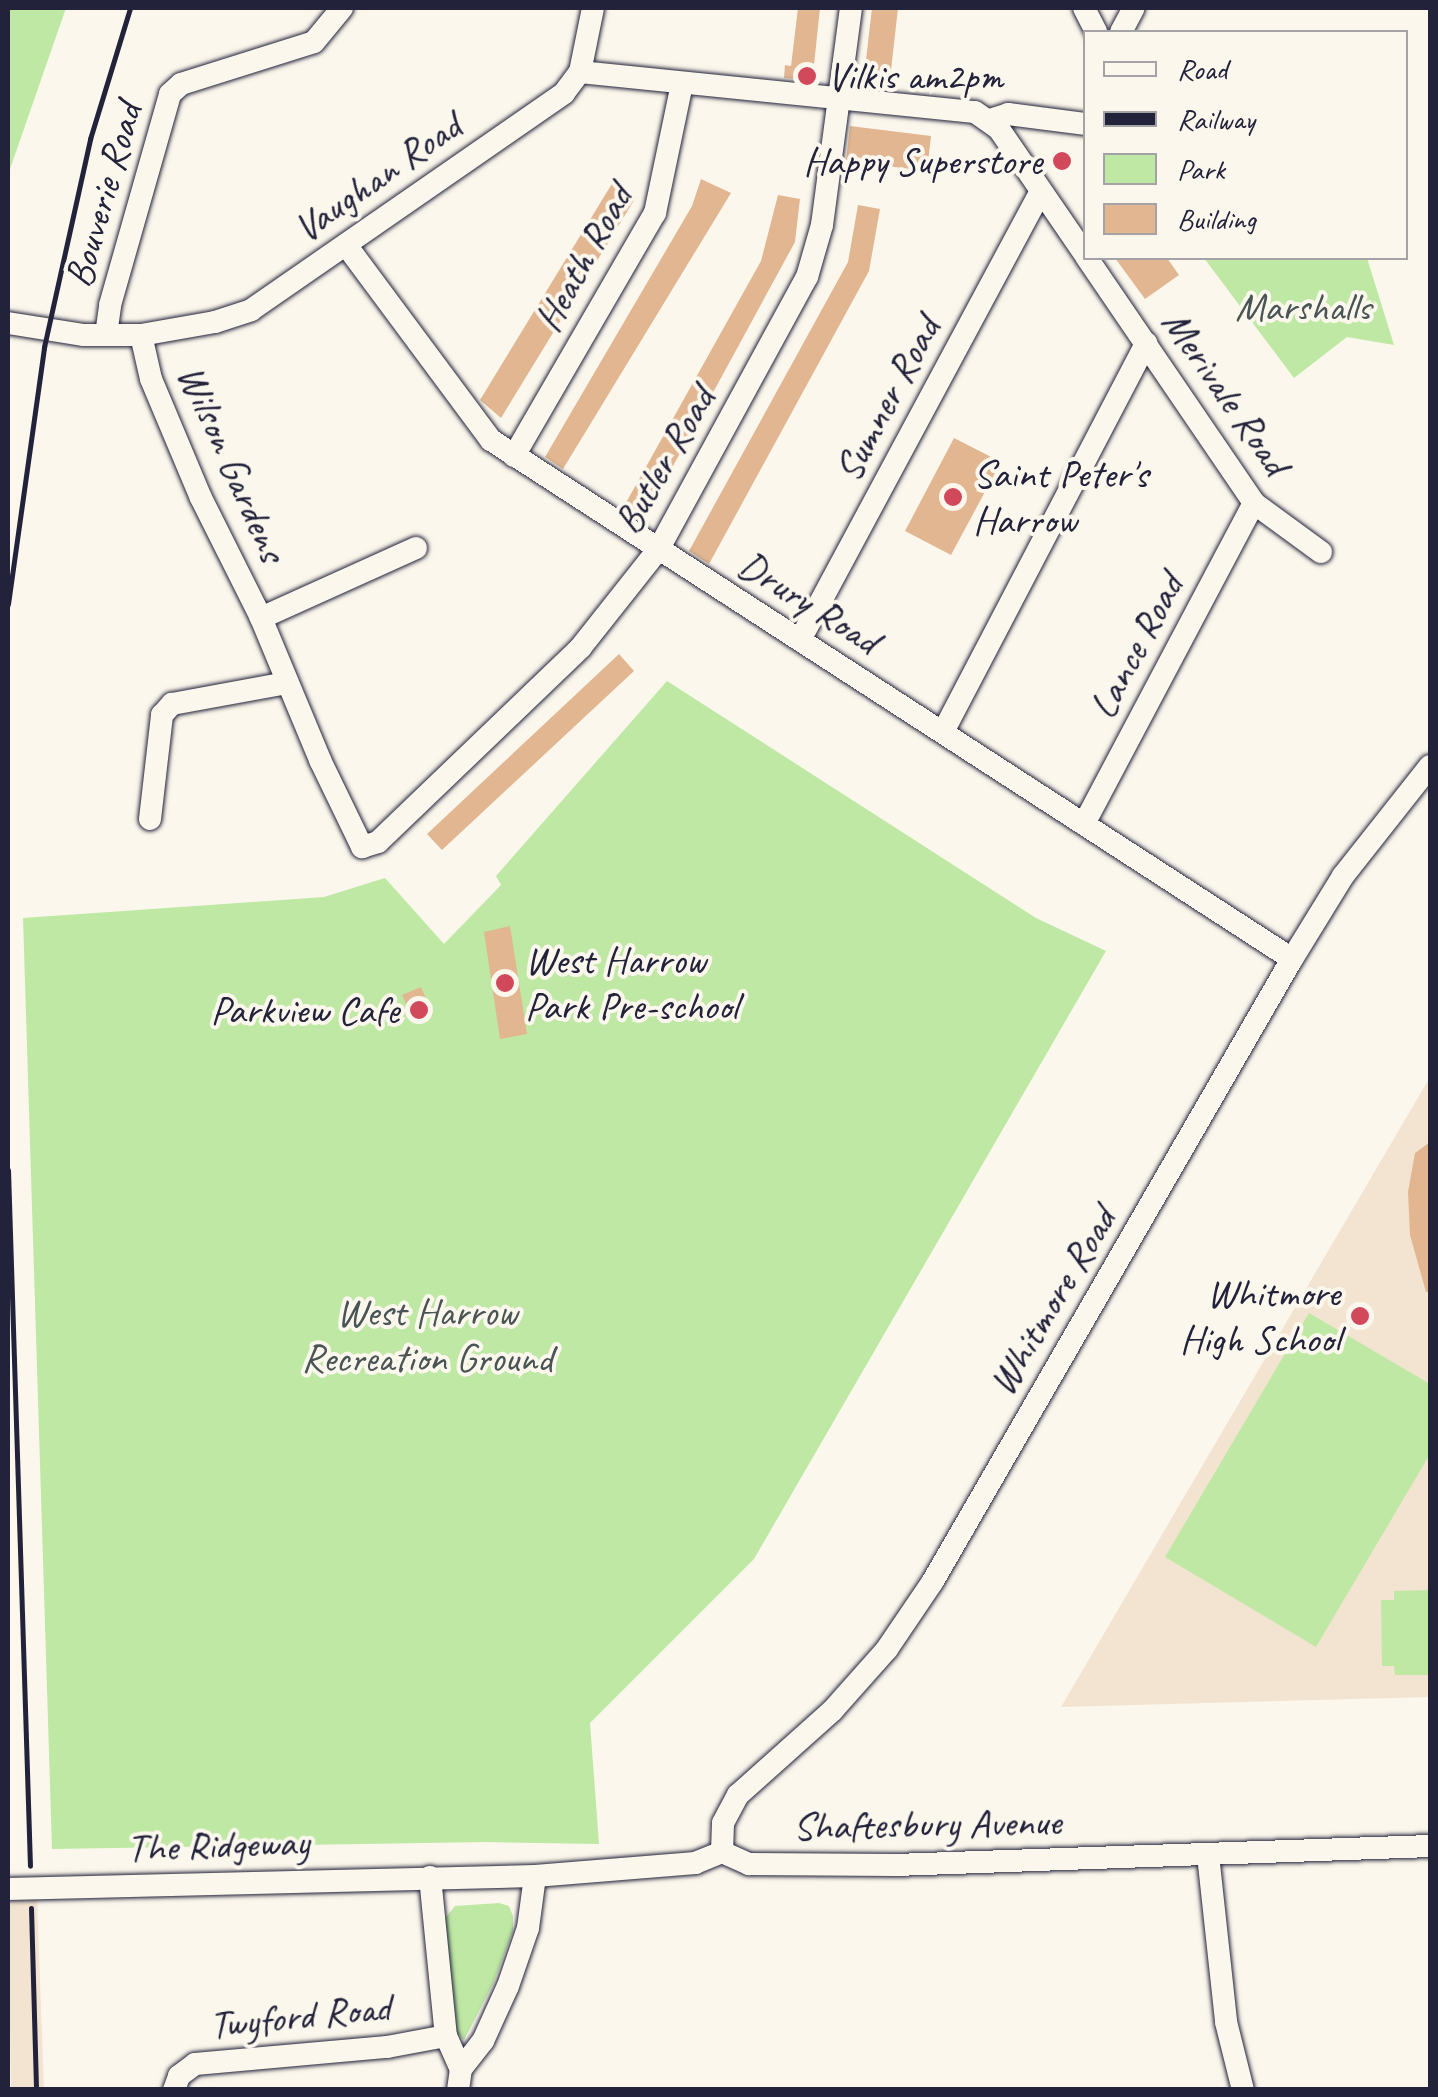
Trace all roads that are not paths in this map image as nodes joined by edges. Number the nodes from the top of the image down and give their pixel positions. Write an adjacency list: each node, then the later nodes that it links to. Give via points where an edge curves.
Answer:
1 (342, 8): 17 (street, Bouverie Road, via 314,42 180,84 170,94)
2 (593, 8): 6 (street)
3 (851, 8): 8 (street, Butler Road)
4 (1134, 8): 5 (street)
5 (1121, 30)
6 (580, 72): 7 (street); 12 (street, Vaughan Road, via 564,93)
7 (682, 84): 8 (street); 19 (street, Heath Road, via 656,213)
8 (840, 100): 9 (street, via 975,112); 22 (street, Butler Road, via 822,225 806,277)
9 (990, 120): 10 (street, via 1008,114); 11 (street, Merivale Road)
10 (1083, 124)
11 (1040, 192): 13 (street, Merivale Road); 25 (street, Sumner Road)
12 (346, 245): 16 (street, Vaughan Road, via 250,310); 19 (street, Drury Road, via 474,421)
13 (1083, 253)
14 (1088, 260): 18 (street, Merivale Road)
15 (8, 323): 17 (street, Vaughan Road)
16 (141, 334): 17 (street, Vaughan Road); 24 (street, Wilson Gardens, via 151,379 201,498)
17 (106, 335)
18 (1146, 343): 20 (street, Merivale Road); 27 (street)
19 (514, 456): 22 (street, Drury Road)
20 (1254, 503): 23 (street, Merivale Road); 30 (street, Lance Road)
21 (416, 548): 24 (street, Wilson Gardens, via 376,579)
22 (658, 550): 25 (street, Drury Road); 31 (street, Butler Road, via 582,647 378,842)
23 (1321, 552)
24 (261, 618): 26 (street, Wilson Gardens)
25 (800, 640): 27 (street, Drury Road)
26 (286, 683): 29 (street, via 172,704 162,715); 31 (street, Wilson Gardens)
27 (943, 732): 30 (street, Drury Road)
28 (1430, 766): 32 (street, Whitmore Road, via 1344,876)
29 (150, 819)
30 (1084, 824): 32 (street, Drury Road)
31 (362, 847)
32 (1292, 959): 34 (street, Whitmore Road, via 933,1580 887,1650 738,1795 723,1823)
33 (1430, 1846): 35 (street, Shaftesbury Avenue)
34 (722, 1852): 35 (street, Shaftesbury Avenue, via 748,1864 895,1865); 36 (street, Shaftesbury Avenue, via 695,1862)
35 (1208, 1855): 42 (street, via 1226,2022)
36 (535, 1876): 37 (street, Shaftesbury Avenue); 40 (street, via 528,1928 508,1986)
37 (430, 1877): 38 (street, The Ridgeway); 39 (street)
38 (8, 1888)
39 (446, 2036): 40 (street); 41 (street, Twyford Road, via 195,2064)
40 (459, 2079)
41 (174, 2090)
42 (1242, 2090)

